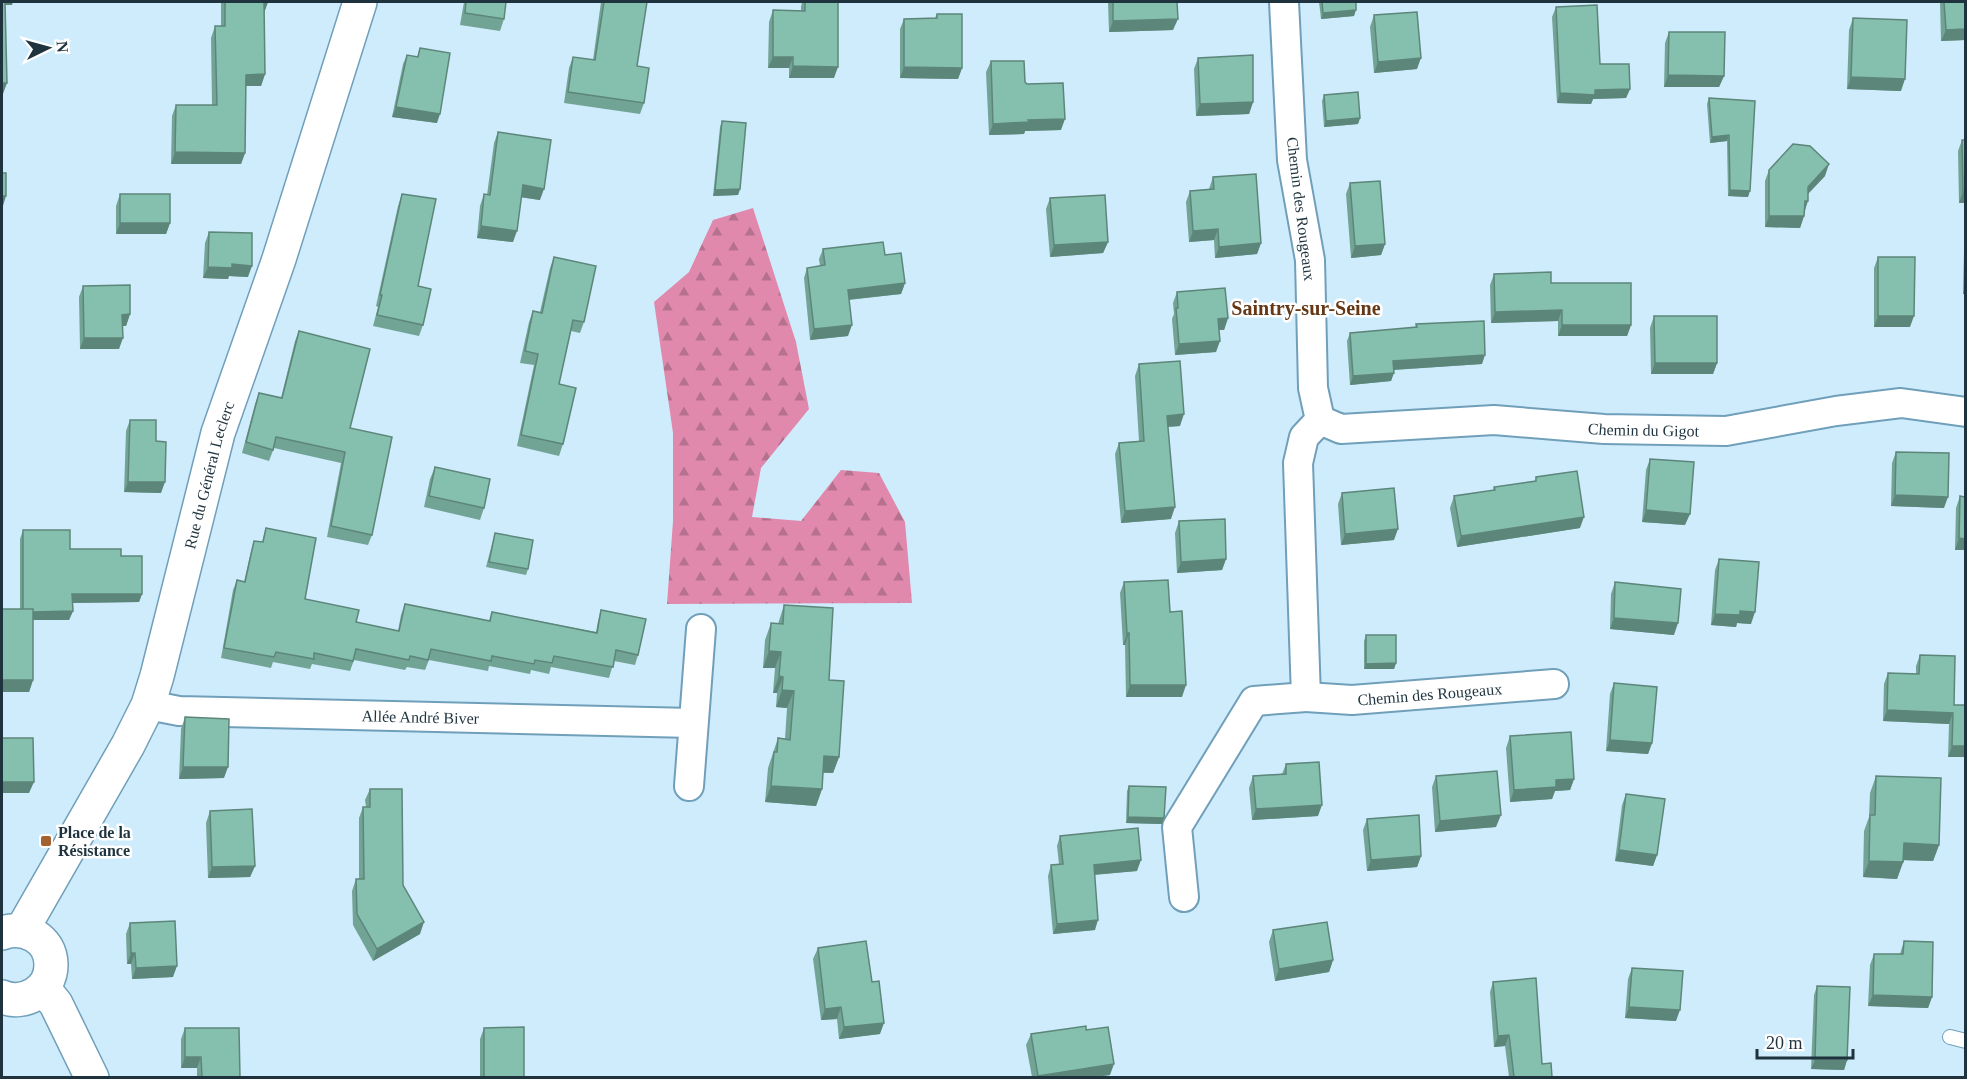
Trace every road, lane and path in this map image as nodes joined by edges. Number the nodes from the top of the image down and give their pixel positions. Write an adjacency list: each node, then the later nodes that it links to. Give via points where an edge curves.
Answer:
1 (360, 2): 8 (street, Rue du Général Leclerc, via 279,259 218,433)
2 (1284, 2): 4 (street, Chemin des Rougeaux, via 1292,160 1310,260 1313,388)
3 (1965, 412): 4 (street, Chemin du Gigot, via 1901,403 1726,431 1604,429 1494,420 1341,429)
4 (1320, 420): 7 (street, via 1304,437 1298,463)
5 (701, 629): 9 (street)
6 (1554, 684): 7 (street, Chemin des Rougeaux, via 1352,700)
7 (1306, 697): 11 (street, Chemin des Rougeaux, via 1254,701 1177,827)
8 (148, 705): 9 (street, Allée André Biver, via 179,711); 12 (street, Rue du Général Leclerc, via 128,745)
9 (693, 723): 10 (street)
10 (689, 786)
11 (1184, 897)
12 (12, 932): 13 (street, via 34,934 43,942 51,965)
13 (43, 988): 14 (street, via 25,999); 17 (street, via 56,1004)
14 (2, 997)
15 (1950, 1037): 16 (lane)
16 (1965, 1041)
17 (92, 1077)

